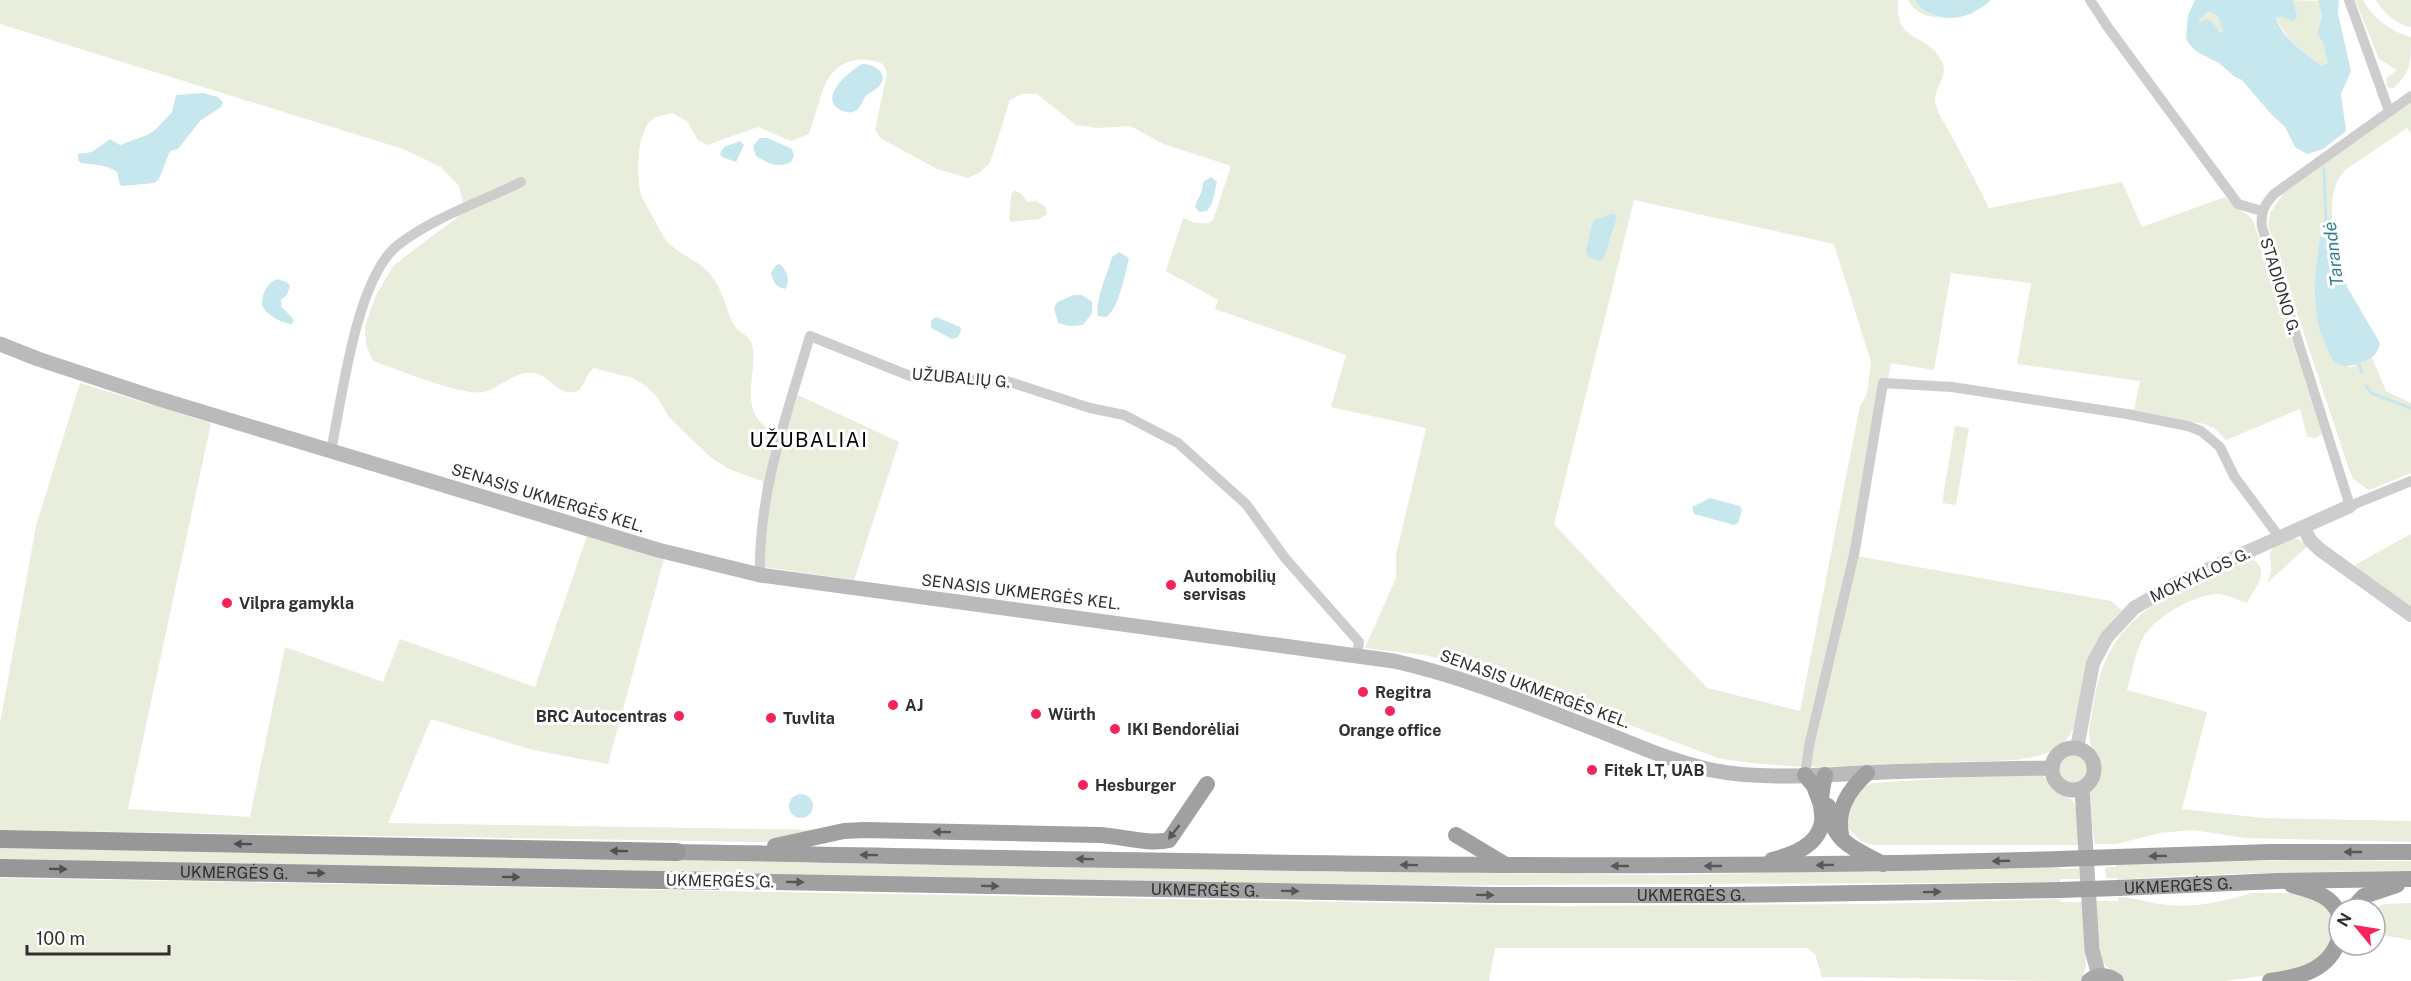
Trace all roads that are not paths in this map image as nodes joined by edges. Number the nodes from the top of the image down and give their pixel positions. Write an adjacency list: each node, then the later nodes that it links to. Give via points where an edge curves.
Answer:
1 (2090, 0): 6 (street, via 2238,204)
2 (2349, 0): 4 (street)
3 (2411, 96): 4 (street)
4 (2389, 111): 6 (street, via 2274,194)
5 (521, 182): 8 (street, via 430,224 398,245 378,268 363,304)
6 (2262, 211): 10 (street, STADIONO G., via 2262,227)
7 (0, 344): 8 (main road, SENASIS UKMERGĖS KEL., via 94,379)
8 (331, 451): 13 (main road, SENASIS UKMERGĖS KEL., via 658,550)
9 (2411, 481): 10 (street, MOKYKLOS G.)
10 (2350, 506): 11 (street, MOKYKLOS G.)
11 (2304, 528): 12 (street, MOKYKLOS G.); 14 (street, via 2319,549)
12 (2280, 538): 16 (street, MOKYKLOS G., via 2159,592 2117,624 2093,663); 20 (street, via 2234,476 2220,447 2201,431 2127,414 1947,386 1883,383 1855,550)
13 (760, 575): 15 (main road, SENASIS UKMERGĖS KEL.); 15 (street, UŽUBALIŲ G., via 773,458 810,336 910,376 1022,385 1124,415 1178,443 1246,504 1285,558 1359,642)
14 (2411, 615)
15 (1357, 654): 20 (main road, SENASIS UKMERGĖS KEL., via 1447,674 1710,770)
16 (2077, 748): 17 (main road, via 2057,755); 22 (main road, via 2094,763 2090,781)
17 (2051, 768): 18 (main road, SENASIS UKMERGĖS KEL.); 22 (main road, via 2061,787)
18 (1867, 773): 19 (main road, SENASIS UKMERGĖS KEL.); 26 (highway, via 1854,786 1840,814)
19 (1825, 775): 20 (main road, SENASIS UKMERGĖS KEL.); 23 (highway); 26 (highway, via 1829,820)
20 (1805, 776): 23 (highway)
21 (1207, 784): 28 (highway, one-way to 28, via 1169,840 1159,842 1100,835 866,830 780,846 735,845)
22 (2082, 789): 40 (main road)
23 (1821, 802): 32 (highway, via 1822,822 1811,842 1791,855)
24 (1456, 835): 31 (highway)
25 (0, 839): 27 (highway, UKMERGĖS G., one-way to 25)
26 (1842, 841): 30 (highway)
27 (677, 852): 28 (highway, UKMERGĖS G.)
28 (713, 852): 31 (highway, UKMERGĖS G., one-way to 28)
29 (2411, 852): 30 (highway, UKMERGĖS G., one-way to 30, bridge, via 2270,852)
30 (1883, 864): 32 (highway, UKMERGĖS G., one-way to 32)
31 (1509, 866): 32 (highway, UKMERGĖS G., one-way to 31)
32 (1748, 866)
33 (0, 867): 35 (highway, UKMERGĖS G., one-way to 35)
34 (2411, 880): 36 (highway, UKMERGĖS G.); 37 (highway)
35 (716, 881): 36 (highway, UKMERGĖS G., one-way to 36, bridge, via 1494,895 2060,890)
36 (2277, 881): 38 (highway)
37 (2363, 897)
38 (2327, 899)
39 (2330, 957): 42 (highway, via 2313,970)
40 (2094, 978): 41 (main road)
41 (2116, 981)
42 (2270, 981)

